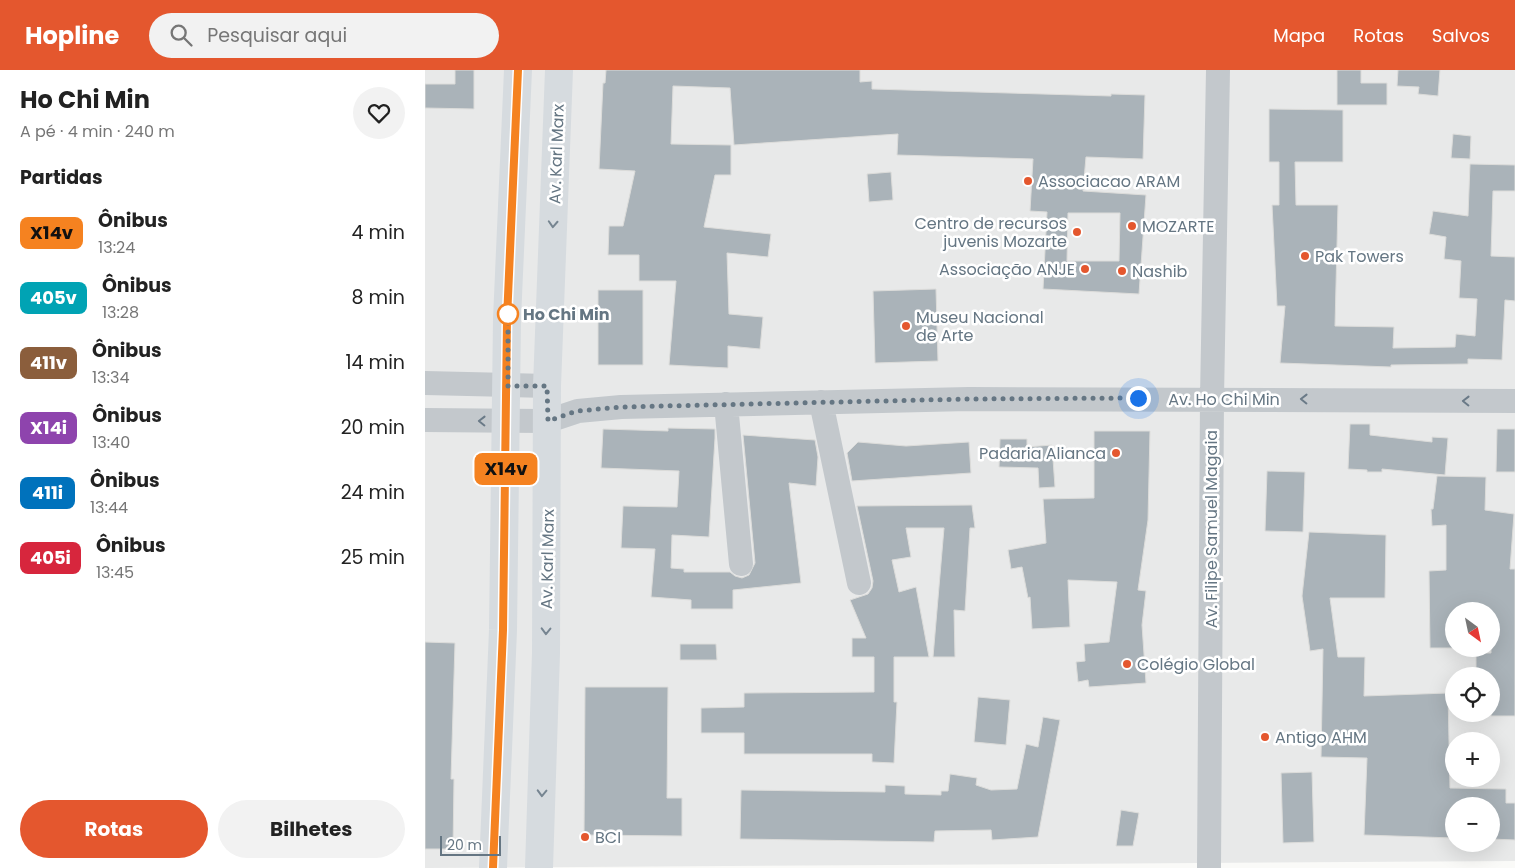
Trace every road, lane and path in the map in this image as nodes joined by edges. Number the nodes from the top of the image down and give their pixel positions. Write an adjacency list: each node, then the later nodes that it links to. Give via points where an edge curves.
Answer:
1 (518, 70): 5 (street, via 507,319)
2 (559, 70): 6 (street, Av. Karl Marx, one-way to 6)
3 (1218, 70): 7 (street, Av. Filipe Samuel Magaia)
4 (425, 384): 5 (street)
5 (508, 386): 6 (street); 12 (street)
6 (547, 386): 13 (street, Av. Karl Marx)
7 (1212, 398): 8 (street, Av. Ho Chi Min, one-way to 7); 9 (street, Av. Ho Chi Min); 18 (street, Av. Filipe Samuel Magaia)
8 (1515, 401)
9 (821, 402): 10 (street, Av. Ho Chi Min); 15 (street)
10 (726, 404): 13 (street, Av. Ho Chi Min, via 595,409 577,411); 14 (street)
11 (425, 420): 12 (street, Av. Ho Chi Min, one-way to 11)
12 (507, 421): 13 (street, Av. Ho Chi Min); 16 (street, via 503,630)
13 (548, 421): 17 (street, Av. Karl Marx, one-way to 17, via 546,653)
14 (741, 564)
15 (859, 584)
16 (493, 868)
17 (539, 868)
18 (1209, 868)

